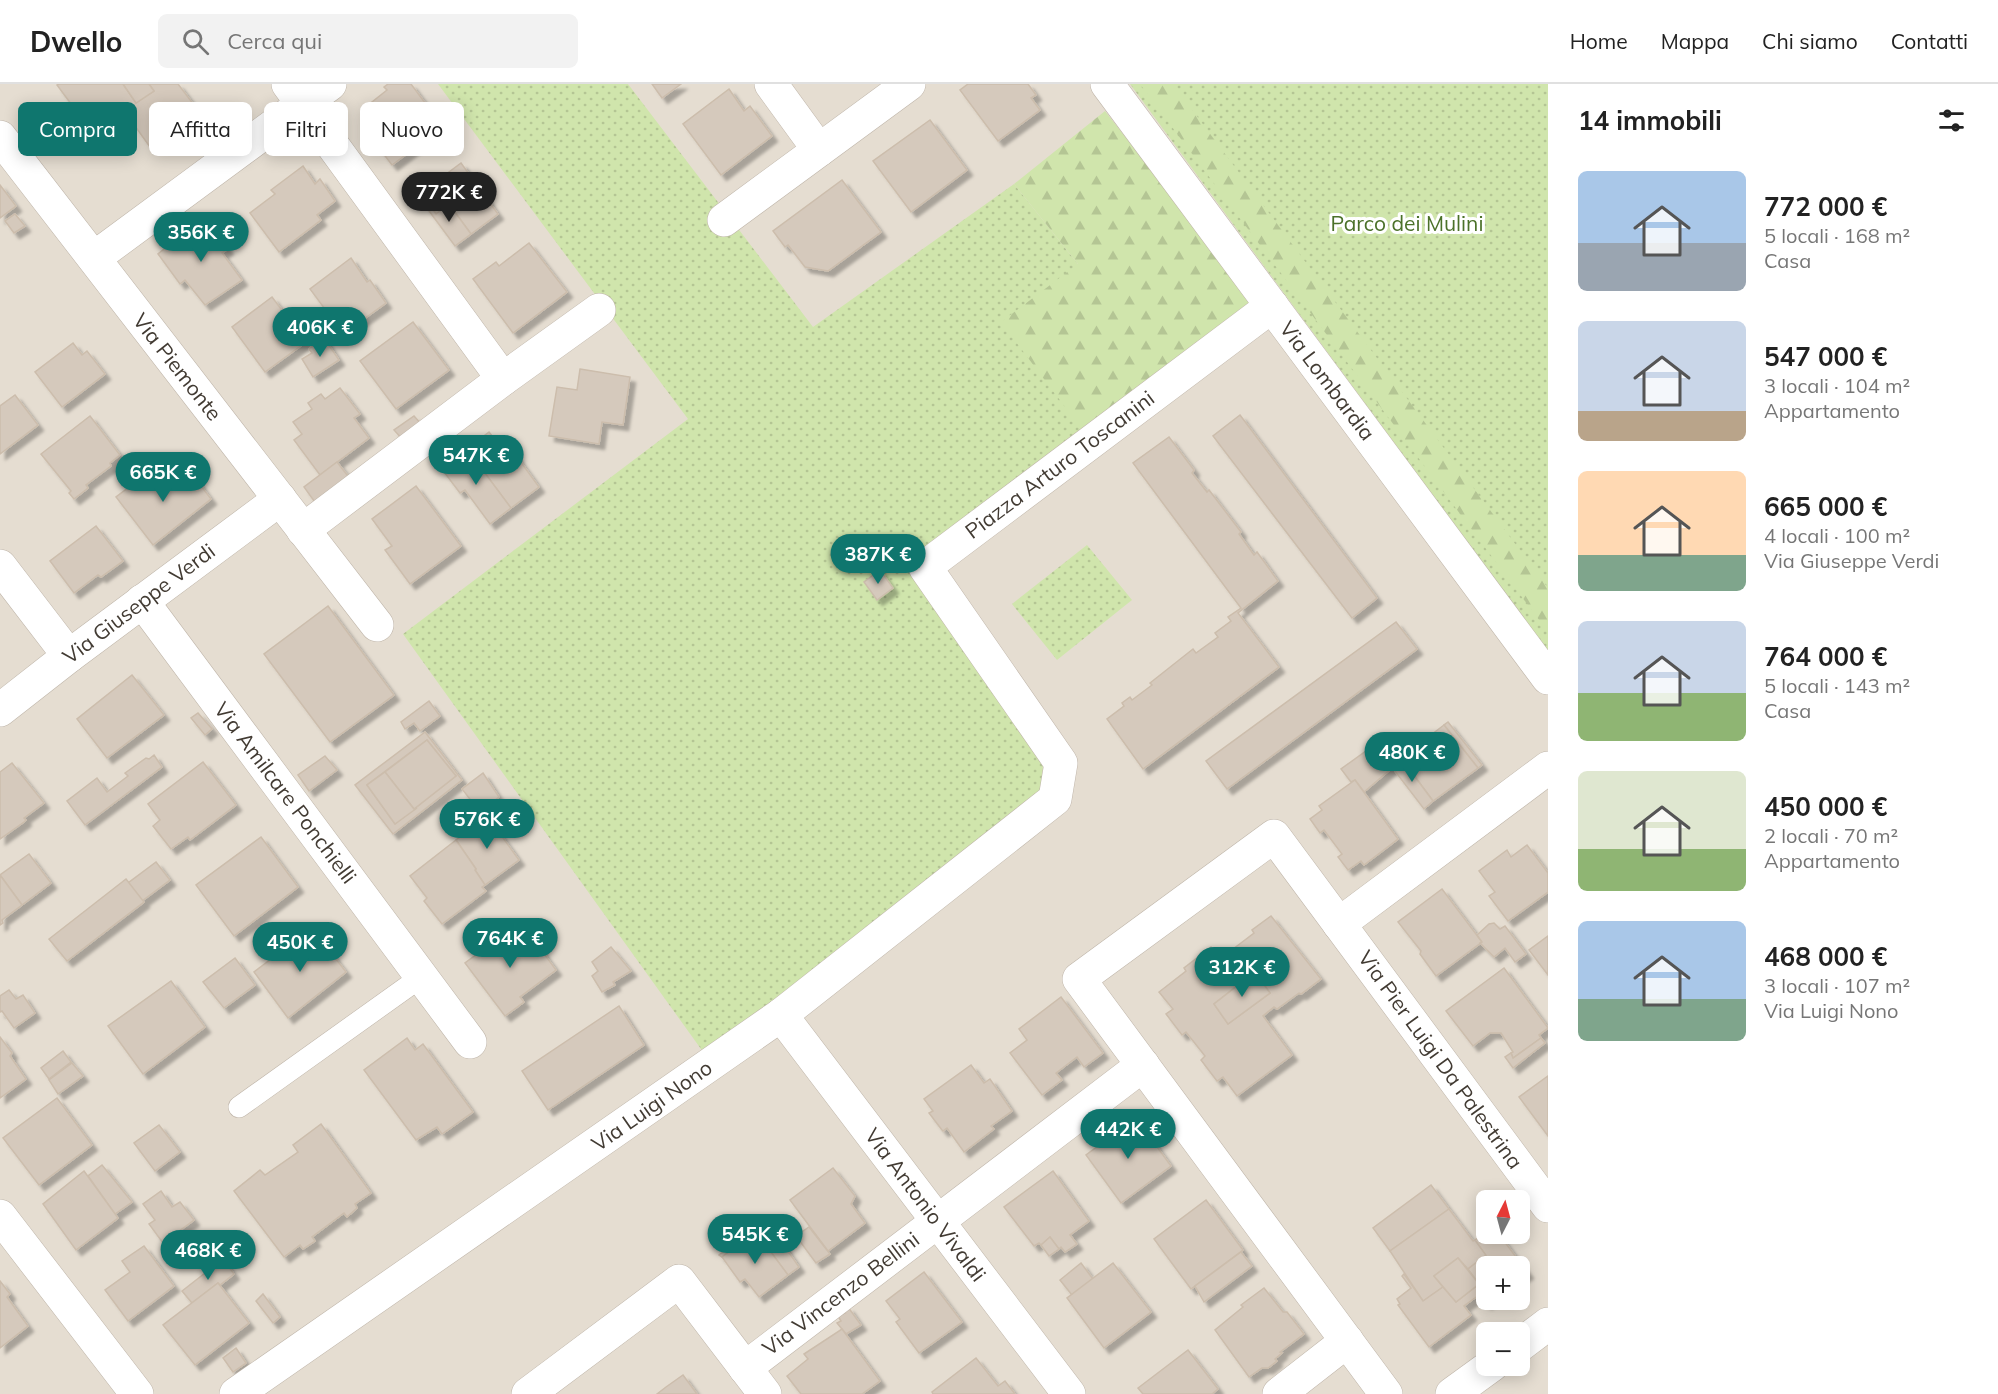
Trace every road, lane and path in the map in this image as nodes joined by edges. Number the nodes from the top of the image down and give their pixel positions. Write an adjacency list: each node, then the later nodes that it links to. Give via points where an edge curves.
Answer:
1 (330, 84): 5 (street)
2 (771, 84): 7 (street)
3 (909, 84): 7 (street)
4 (1107, 84): 10 (street, Via Lombardia)
5 (295, 94): 9 (street); 12 (street)
6 (0, 137): 9 (street, Via Piemonte)
7 (819, 150): 8 (street)
8 (724, 220)
9 (94, 258): 13 (street, Via Piemonte)
10 (1272, 306): 19 (street, Via Lombardia); 22 (street, Piazza Arturo Toscanini, via 925,567 1061,763)
11 (599, 310): 12 (street)
12 (503, 379): 14 (street)
13 (280, 499): 14 (street, Via Piemonte); 16 (street, Via Giuseppe Verdi)
14 (303, 530): 17 (street, Via Piemonte)
15 (0, 566): 18 (street)
16 (142, 601): 18 (street, Via Giuseppe Verdi); 24 (street, Via Amilcare Ponchielli)
17 (377, 625)
18 (69, 656): 20 (street, Via Giuseppe Verdi)
19 (1548, 678)
20 (0, 710)
21 (1548, 768): 23 (street)
22 (1055, 799): 25 (street, Via Luigi Nono)
23 (1339, 924): 27 (street, Via Pier Luigi Da Palestrina, via 1274,836 1079,979); 29 (street, Via Pier Luigi Da Palestrina)
24 (421, 977): 26 (street, Via Amilcare Ponchielli); 28 (lane)
25 (781, 1015): 31 (street, Via Antonio Vivaldi); 38 (street, Via Luigi Nono)
26 (470, 1042)
27 (1143, 1065): 31 (street); 34 (street, Via Pier Luigi Da Palestrina)
28 (238, 1107)
29 (1546, 1198)
30 (0, 1216): 37 (street)
31 (938, 1221): 35 (street, Via Vincenzo Bellini); 41 (street, Via Antonio Vivaldi)
32 (1548, 1324): 33 (street)
33 (1530, 1338)
34 (1347, 1341): 42 (street); 43 (street, Via Pier Luigi Da Palestrina)
35 (745, 1368): 39 (street, Via Vincenzo Bellini, via 679,1281); 40 (street, Via Vincenzo Bellini)
36 (1477, 1376): 44 (street)
37 (137, 1394)
38 (236, 1394)
39 (528, 1394)
40 (765, 1394)
41 (1069, 1394)
42 (1280, 1394)
43 (1386, 1394)
44 (1452, 1394)

